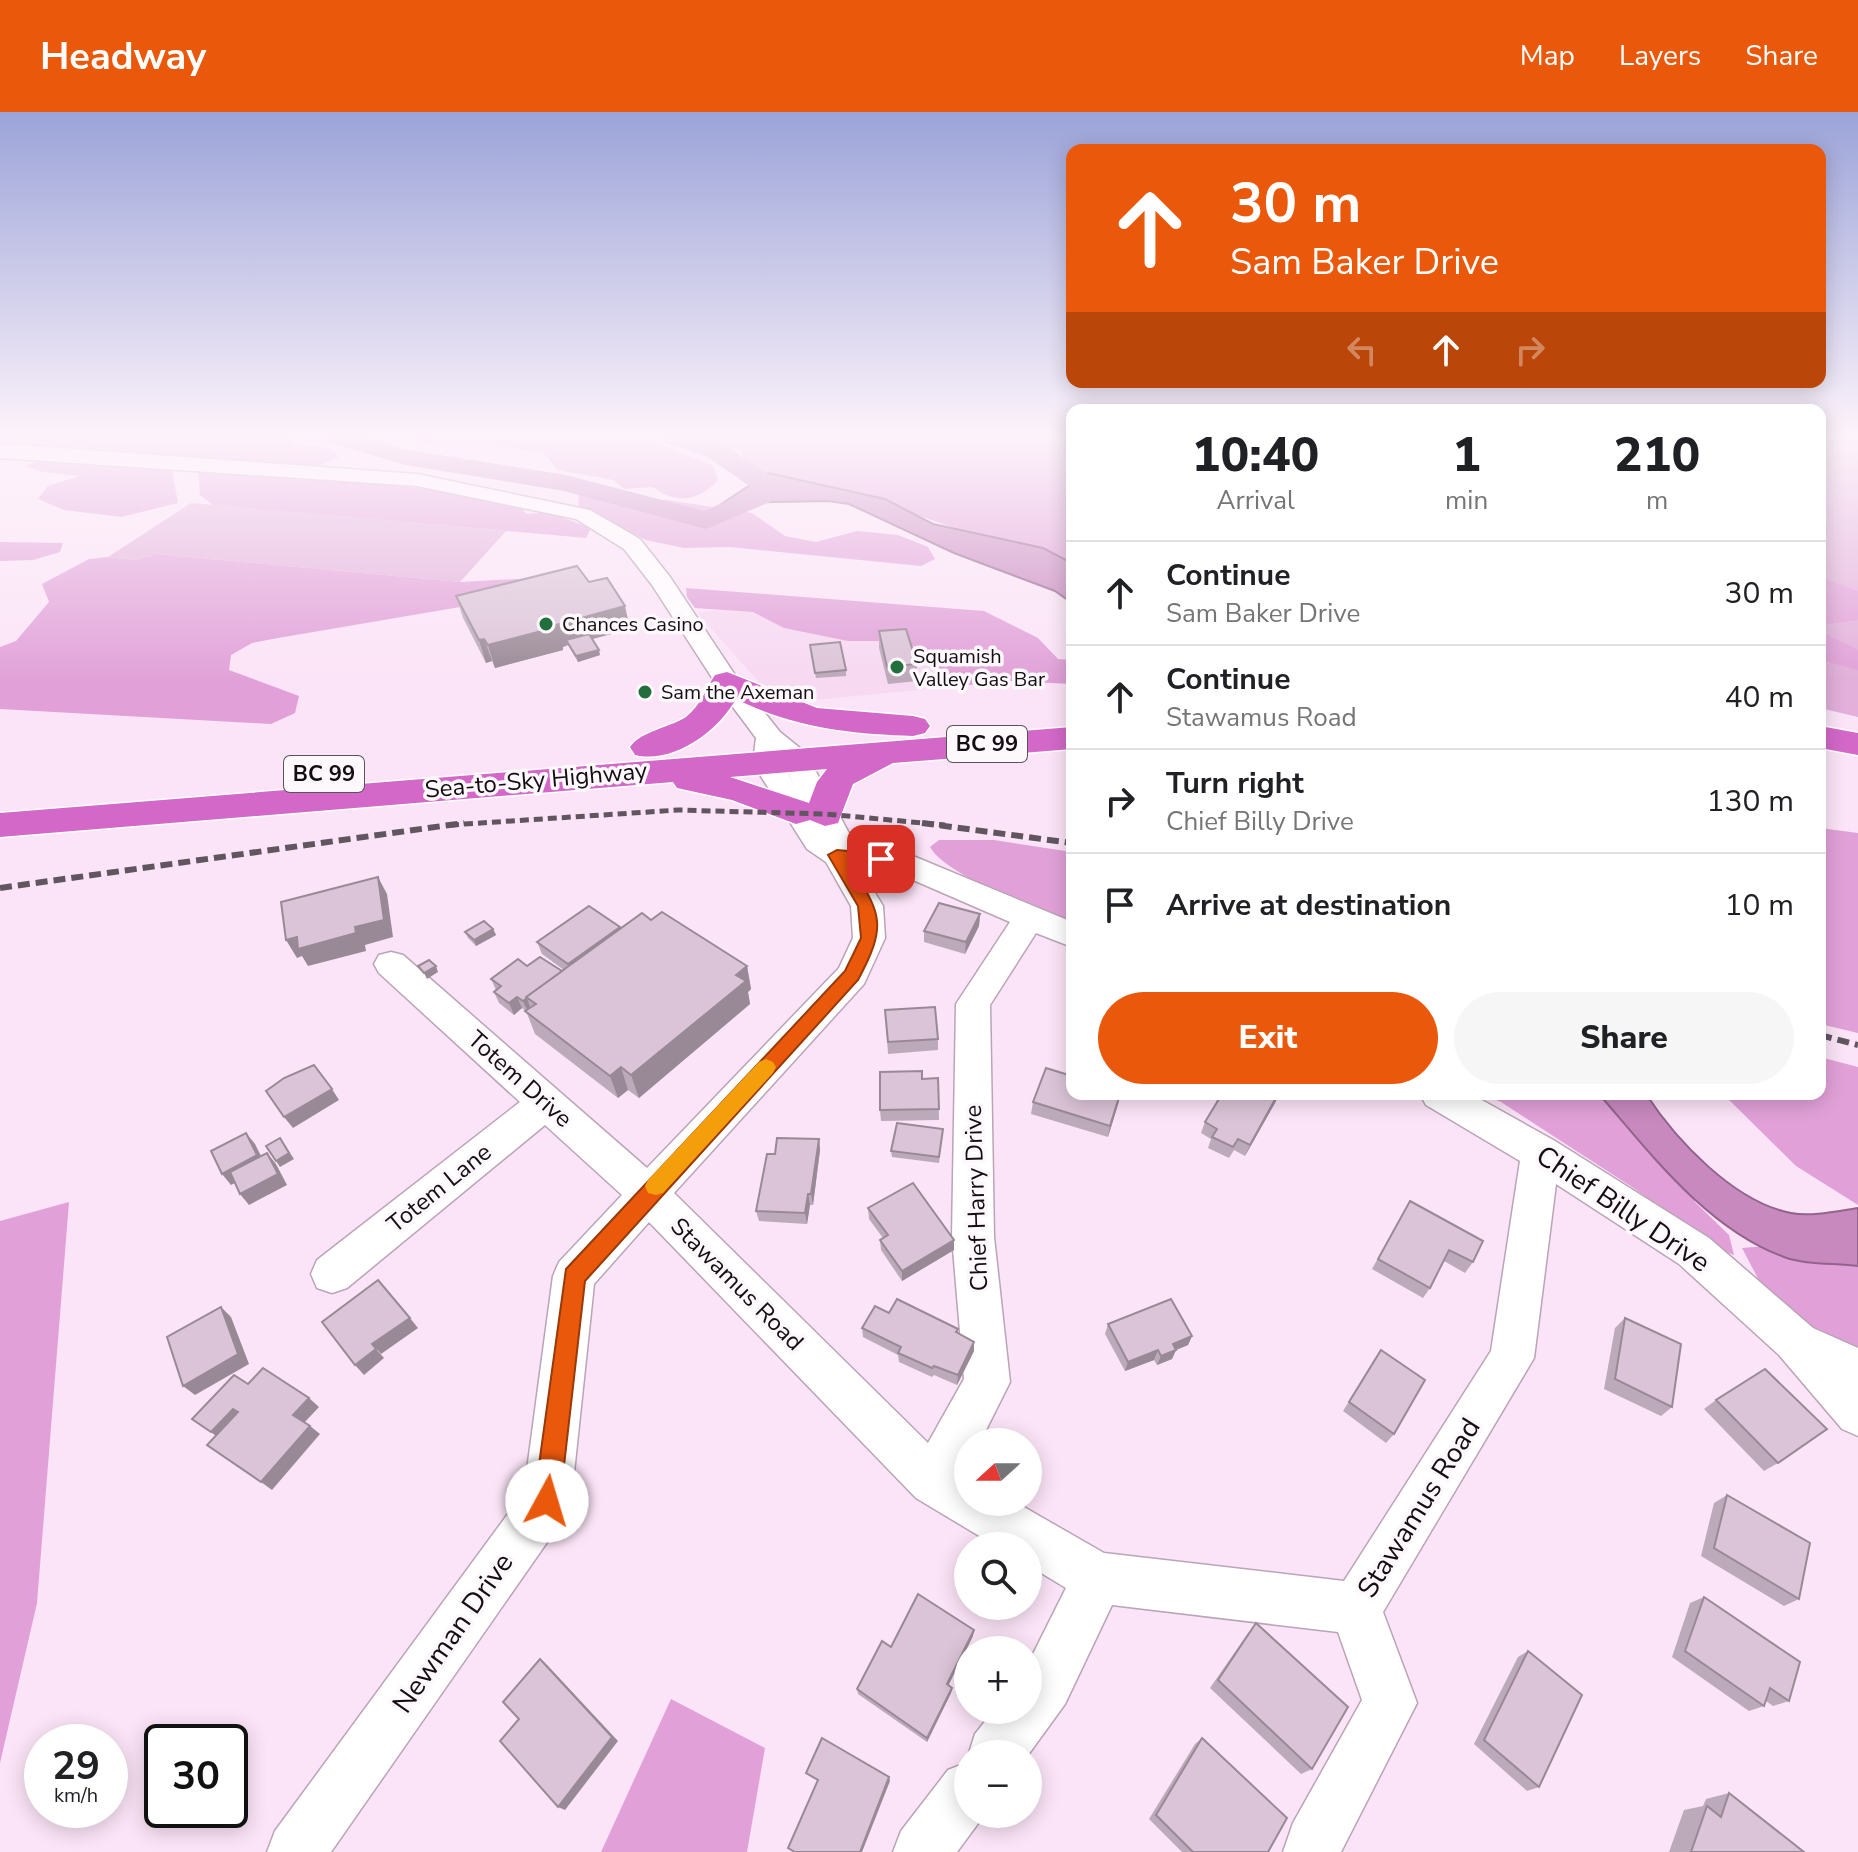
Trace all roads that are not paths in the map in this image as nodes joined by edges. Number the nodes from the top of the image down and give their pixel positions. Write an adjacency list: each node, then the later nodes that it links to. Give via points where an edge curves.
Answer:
1 (590, 518): 2 (street, via 632,544)
2 (727, 682): 4 (highway, via 804,715); 8 (street); 10 (highway, via 704,722)
3 (1066, 715): 4 (highway, Sea-to-Sky Highway / BC 99)
4 (907, 738): 5 (highway, Sea-to-Sky Highway / BC 99); 8 (highway, Sea-to-Sky Highway / BC 99); 13 (highway, via 832,783)
5 (1066, 738)
6 (1826, 738): 7 (highway)
7 (1858, 744)
8 (778, 753): 10 (highway, Sea-to-Sky Highway / BC 99); 13 (street)
9 (1826, 756): 11 (highway)
10 (636, 760): 12 (highway, Sea-to-Sky Highway / BC 99); 13 (highway); 14 (highway, Sea-to-Sky Highway / BC 99)
11 (1858, 762)
12 (0, 799)
13 (811, 813): 15 (street, via 818,842)
14 (0, 825)
15 (837, 855): 16 (street, via 902,863); 22 (street, via 867,906 869,938 852,975)
16 (1030, 917): 17 (street); 27 (street, Chief Harry Drive, via 973,1004 973,1237 987,1382)
17 (1066, 932)
18 (391, 964): 20 (street, Totem Drive)
19 (1449, 1100): 21 (street, Chief Billy Drive)
20 (546, 1102): 22 (street, Totem Drive); 23 (street, Totem Lane)
21 (1541, 1153): 24 (street, Chief Billy Drive, via 1694,1251); 31 (street, Stawamus Road, via 1512,1358)
22 (648, 1194): 28 (street, Stawamus Road); 34 (street, Newman Drive, via 574,1276 547,1501)
23 (332, 1274)
24 (1795, 1340): 25 (street); 26 (street, Chief Billy Drive)
25 (1858, 1371)
26 (1858, 1413)
27 (974, 1428)
28 (954, 1493)
29 (992, 1516): 30 (street, Stawamus Road)
30 (1098, 1578): 31 (street, Stawamus Road); 32 (street, via 1046,1685)
31 (1356, 1608): 36 (street, via 1390,1703)
32 (1005, 1740)
33 (954, 1809): 35 (street)
34 (296, 1852)
35 (922, 1852)
36 (1312, 1852)

